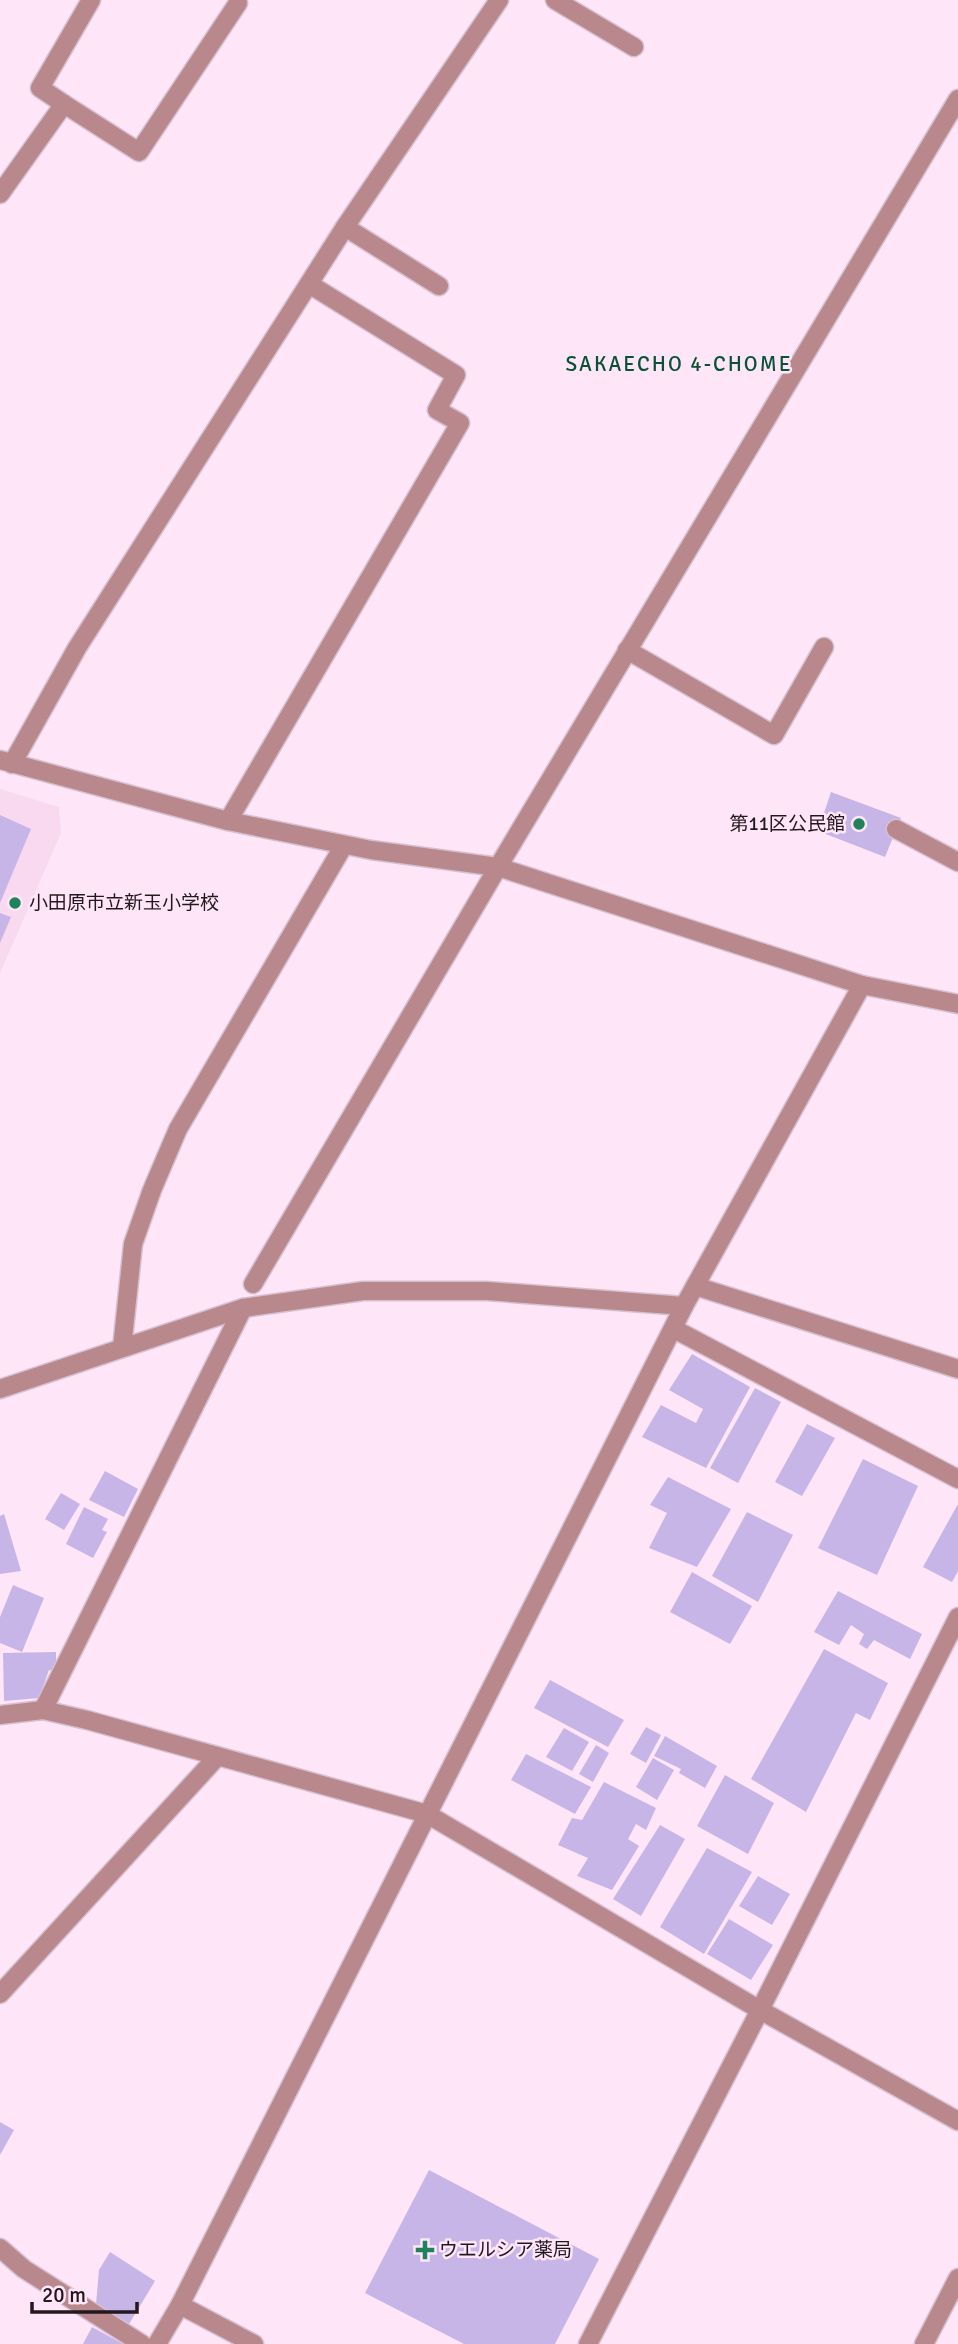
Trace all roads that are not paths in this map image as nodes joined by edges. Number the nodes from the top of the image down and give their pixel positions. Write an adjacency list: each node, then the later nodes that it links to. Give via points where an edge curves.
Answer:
1 (91, 0): 7 (street, via 40,88)
2 (499, 0): 9 (street)
3 (555, 0): 5 (street)
4 (238, 3): 7 (street, via 139,152)
5 (634, 47)
6 (958, 99): 13 (street)
7 (64, 104): 8 (street)
8 (0, 194)
9 (345, 227): 10 (street); 11 (street)
10 (309, 284): 14 (street); 15 (street, via 456,376 437,410 460,423)
11 (439, 286)
12 (824, 648): 13 (street, via 774,735)
13 (627, 650): 19 (street)
14 (6, 762): 15 (street)
15 (228, 821): 17 (street)
16 (896, 830): 18 (street)
17 (344, 845): 19 (street); 27 (street, via 178,1129 133,1244)
18 (958, 862)
19 (498, 867): 20 (street); 22 (street)
20 (862, 985): 21 (street); 23 (street)
21 (958, 1004)
22 (253, 1284)
23 (695, 1286): 24 (street); 28 (street)
24 (684, 1306): 25 (street, via 487,1291 363,1291); 26 (street)
25 (243, 1308): 27 (street); 32 (street)
26 (674, 1329): 30 (street); 35 (street)
27 (122, 1348): 29 (street)
28 (958, 1369)
29 (0, 1389)
30 (958, 1479)
31 (958, 1617): 37 (street)
32 (43, 1710): 33 (street); 34 (street)
33 (0, 1714)
34 (217, 1757): 35 (street); 36 (street)
35 (427, 1814): 37 (street); 41 (street)
36 (0, 1994)
37 (760, 2010): 38 (street); 45 (street)
38 (958, 2121)
39 (0, 2248): 42 (street, via 24,2269)
40 (958, 2278): 46 (street)
41 (180, 2305): 43 (street); 44 (street)
42 (142, 2344)
43 (157, 2344)
44 (254, 2344)
45 (588, 2344)
46 (924, 2344)

